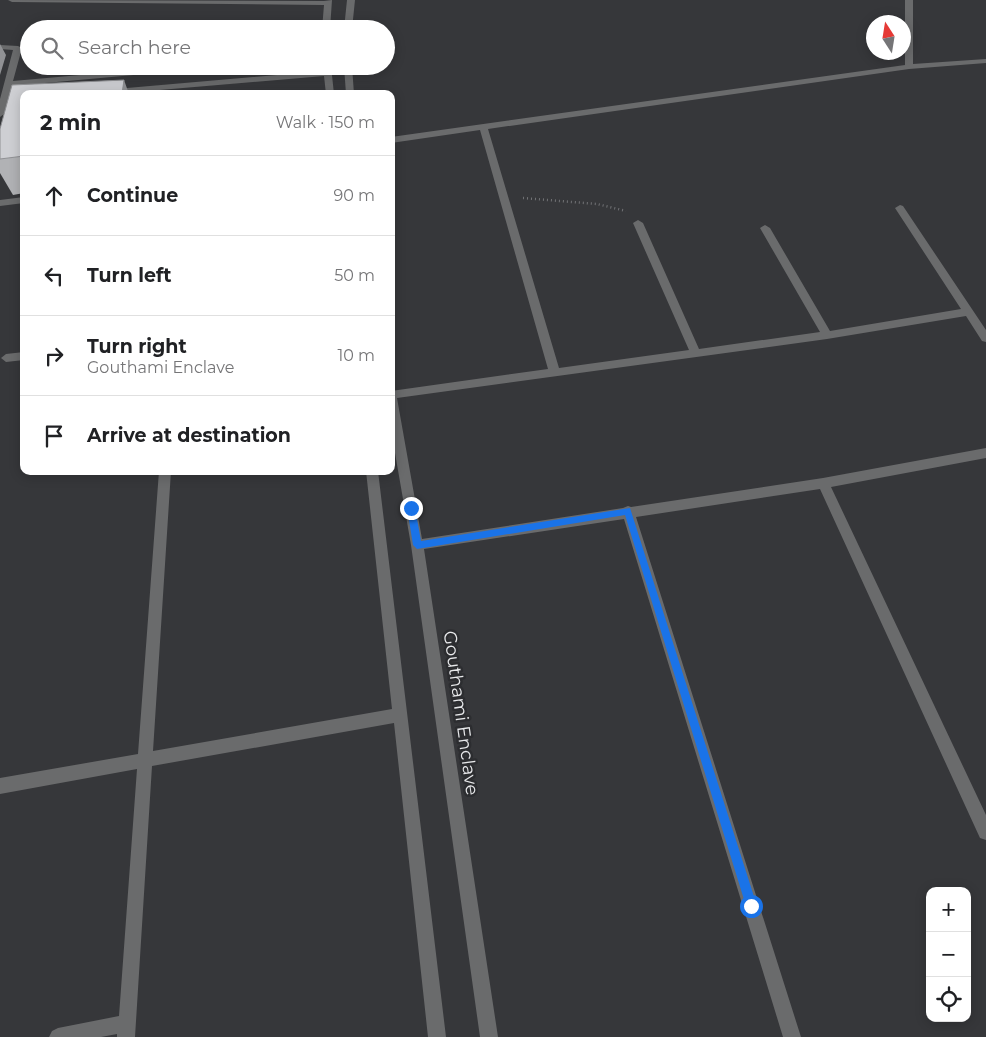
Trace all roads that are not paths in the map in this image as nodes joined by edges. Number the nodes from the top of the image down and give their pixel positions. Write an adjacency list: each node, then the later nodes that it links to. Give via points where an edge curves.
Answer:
1 (12, 0): 4 (street)
2 (351, 0): 7 (street)
3 (909, 0): 10 (street)
4 (191, 1): 5 (street)
5 (327, 1): 6 (street)
6 (326, 20)
7 (349, 20)
8 (0, 47): 15 (street, via 18,48)
9 (986, 61): 10 (street)
10 (905, 68): 22 (street)
11 (110, 75): 15 (street)
12 (276, 75): 16 (street)
13 (328, 75): 17 (street)
14 (349, 75): 18 (street)
15 (8, 84): 20 (street)
16 (122, 90)
17 (330, 90)
18 (350, 90)
19 (17, 99): 20 (street)
20 (4, 100): 21 (street)
21 (3, 116)
22 (483, 127): 23 (street); 35 (street)
23 (395, 139)
24 (20, 200): 25 (street)
25 (0, 203)
26 (900, 208): 29 (street)
27 (638, 223): 32 (street)
28 (765, 228): 30 (street)
29 (967, 312): 30 (street); 31 (street)
30 (828, 335): 32 (street)
31 (986, 338)
32 (696, 353): 35 (street)
33 (20, 356): 34 (street)
34 (6, 358)
35 (554, 371): 36 (street)
36 (395, 394)
37 (395, 418): 43 (street, Gouthami Enclave)
38 (986, 453): 41 (street)
39 (164, 475): 45 (street)
40 (372, 475): 44 (street)
41 (823, 483): 42 (street); 47 (street)
42 (628, 511): 43 (street); 52 (street)
43 (417, 545): 51 (street, Gouthami Enclave)
44 (399, 715): 45 (street); 50 (street)
45 (145, 761): 46 (street); 48 (street)
46 (0, 786)
47 (986, 832)
48 (126, 1030): 49 (street)
49 (58, 1037)
50 (437, 1037)
51 (489, 1037)
52 (792, 1037)

